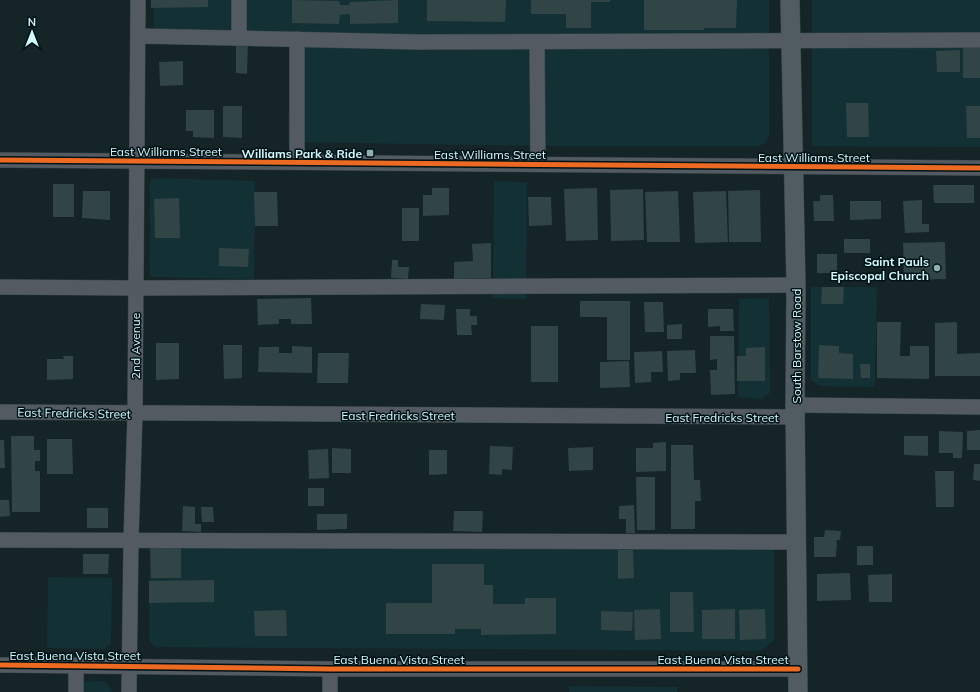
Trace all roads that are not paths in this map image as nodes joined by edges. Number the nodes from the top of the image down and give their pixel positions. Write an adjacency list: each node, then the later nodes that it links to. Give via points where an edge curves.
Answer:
1 (138, 0): 4 (street, 2nd Avenue)
2 (239, 0): 5 (street)
3 (790, 0): 9 (main road, South Barstow Road)
4 (138, 36): 5 (street); 11 (street, 2nd Avenue)
5 (239, 38): 6 (street)
6 (297, 39): 8 (street); 12 (street)
7 (980, 40): 9 (street)
8 (537, 42): 9 (street); 13 (street)
9 (791, 42): 14 (main road, South Barstow Road)
10 (0, 160): 11 (street, East Williams Street)
11 (137, 161): 12 (street, East Williams Street); 18 (street, 2nd Avenue)
12 (297, 162): 13 (street, East Williams Street)
13 (538, 164): 14 (street, East Williams Street)
14 (794, 166): 15 (street, East Williams Street); 16 (main road, South Barstow Road)
15 (980, 168)
16 (796, 286): 18 (street); 20 (main road, South Barstow Road)
17 (0, 287): 18 (street)
18 (136, 288): 22 (street, 2nd Avenue)
19 (980, 407): 20 (street, East Fredricks Street)
20 (796, 411): 22 (street, East Fredricks Street); 25 (main road, South Barstow Road)
21 (0, 412): 22 (street, East Fredricks Street)
22 (135, 414): 24 (street, 2nd Avenue)
23 (0, 540): 24 (street)
24 (131, 540): 25 (street); 28 (street, 2nd Avenue)
25 (797, 542): 30 (main road, South Barstow Road)
26 (0, 665): 27 (street, East Buena Vista Street)
27 (76, 665): 28 (street, East Buena Vista Street); 31 (street)
28 (129, 666): 29 (street, East Buena Vista Street); 32 (street, 2nd Avenue)
29 (330, 669): 30 (street, East Buena Vista Street); 33 (street)
30 (798, 669): 34 (main road, South Barstow Road)
31 (76, 692)
32 (129, 692)
33 (330, 692)
34 (798, 692)

